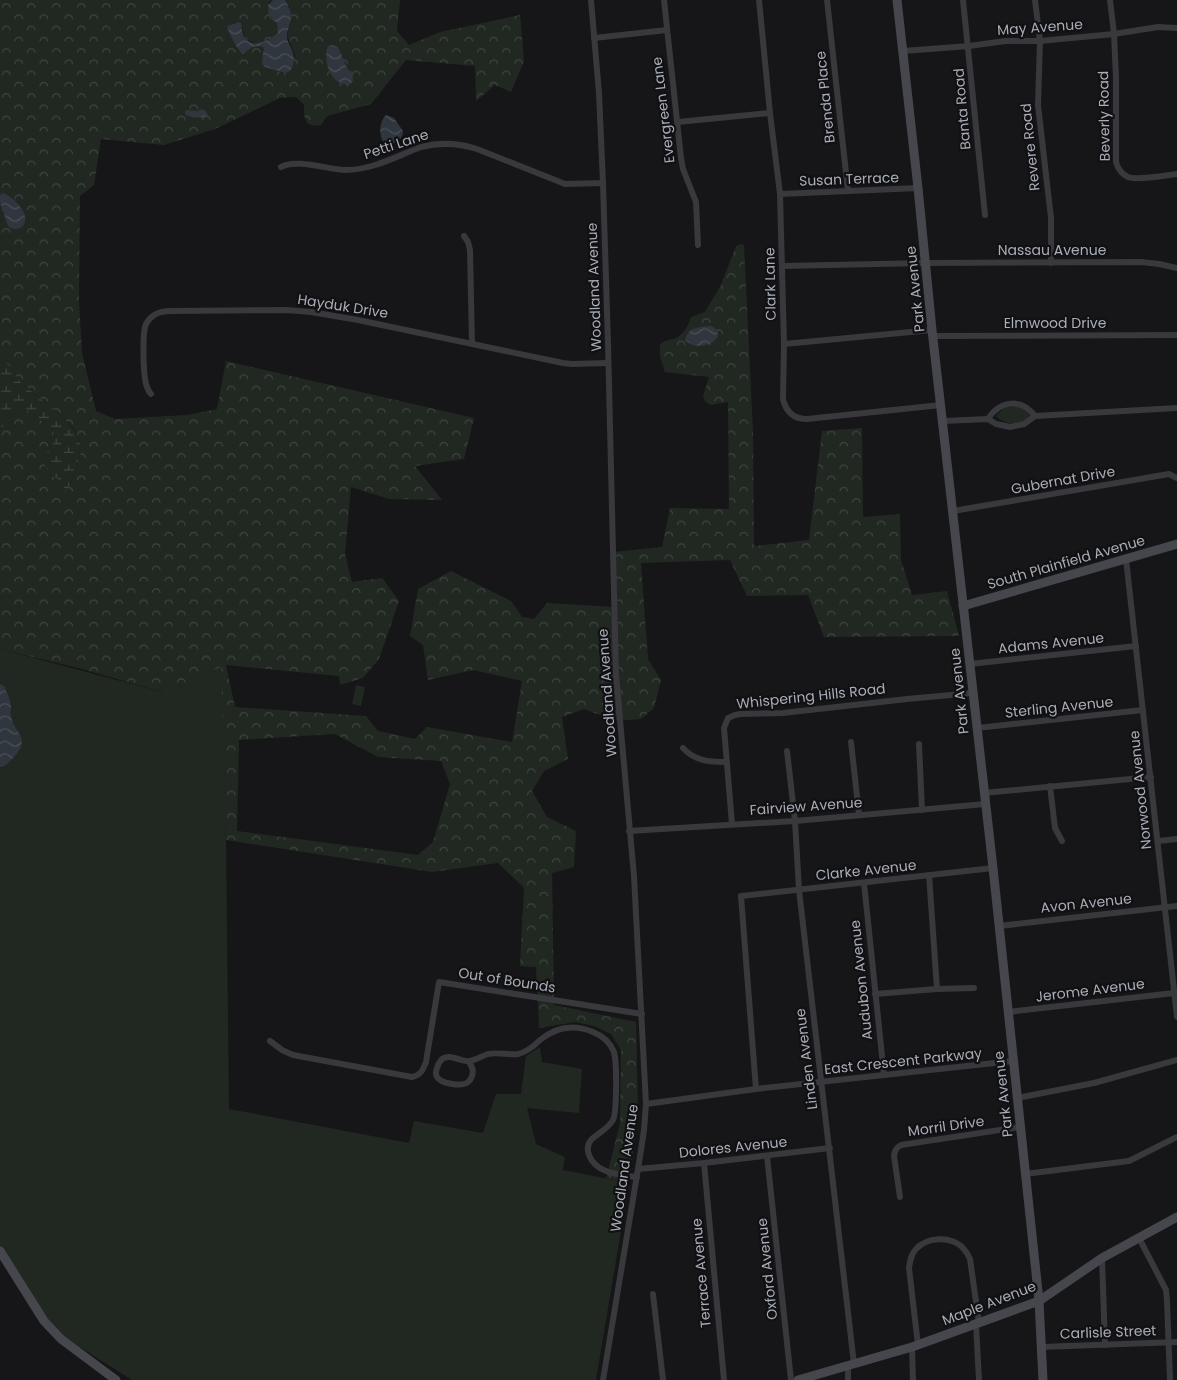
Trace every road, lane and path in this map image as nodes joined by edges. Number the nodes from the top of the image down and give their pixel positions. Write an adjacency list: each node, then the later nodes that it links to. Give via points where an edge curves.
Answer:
1 (591, 0): 12 (street, Woodland Avenue)
2 (664, 0): 10 (street, Evergreen Lane)
3 (759, 0): 16 (street, Clark Lane)
4 (828, 0): 22 (street, Brenda Place)
5 (897, 0): 15 (main road, Park Avenue)
6 (963, 0): 14 (street, Banta Road)
7 (1035, 0): 13 (street, Revere Road)
8 (1110, 0): 11 (street, Beverly Road)
9 (1177, 28): 11 (street, May Avenue, via 1158,27)
10 (666, 30): 12 (street); 17 (street, Evergreen Lane)
11 (1114, 34): 13 (street, May Avenue); 19 (street, Beverly Road, via 1118,168 1123,175 1132,178)
12 (594, 38): 20 (street, Woodland Avenue)
13 (1040, 40): 14 (street, May Avenue); 28 (street, Revere Road, via 1038,105 1051,218)
14 (969, 46): 15 (street, May Avenue); 24 (street, Banta Road)
15 (903, 51): 21 (main road, Park Avenue)
16 (770, 113): 17 (street); 23 (street, Clark Lane)
17 (678, 122): 26 (street, Evergreen Lane, via 683,169 696,202)
18 (281, 167): 20 (street, Petti Lane, via 291,163 353,170 421,147 451,144 477,149 565,184)
19 (1177, 174)
20 (603, 184): 35 (street, Woodland Avenue)
21 (918, 188): 22 (street, Susan Terrace); 27 (main road, Park Avenue)
22 (848, 191): 23 (street, Susan Terrace)
23 (780, 194): 29 (street, Clark Lane)
24 (985, 215)
25 (464, 236): 33 (street, via 470,250)
26 (698, 245)
27 (926, 262): 28 (street, Nassau Avenue); 29 (street, Nassau Avenue); 31 (main road, Park Avenue)
28 (1051, 262): 30 (street, Nassau Avenue, via 1141,262)
29 (782, 266): 34 (street, Clark Lane)
30 (1177, 268)
31 (933, 333): 32 (street, Elmwood Drive); 34 (street, Elmwood Drive); 37 (main road, Park Avenue)
32 (1177, 335)
33 (472, 343): 35 (street, Hayduk Drive, via 572,364); 36 (street, Hayduk Drive, via 358,320 286,310 162,311 147,322 144,330 145,378)
34 (784, 344): 37 (street, Clark Lane, via 783,399 786,409 798,418)
35 (608, 363): 65 (street, Woodland Avenue, via 616,675)
36 (151, 394)
37 (941, 405): 41 (main road, Park Avenue)
38 (1177, 408): 39 (street)
39 (1035, 416): 40 (street, via 1024,424 1010,427); 40 (street, via 1022,405 1011,403 996,409)
40 (988, 419): 41 (street)
41 (943, 422): 43 (main road, Park Avenue)
42 (1177, 478): 43 (street, Gubernat Drive, via 1169,474)
43 (953, 511): 46 (main road, Park Avenue)
44 (1177, 544): 45 (main road, South Plainfield Avenue)
45 (1126, 559): 46 (main road, South Plainfield Avenue); 47 (street, Norwood Avenue)
46 (963, 606): 48 (main road, Park Avenue)
47 (1136, 646): 48 (street, Adams Avenue); 50 (street, Norwood Avenue)
48 (970, 664): 49 (main road, Park Avenue)
49 (973, 693): 51 (main road, Park Avenue); 56 (street, Whispering Hills Road, via 734,715 724,728)
50 (1143, 710): 51 (street, Sterling Avenue); 57 (street, Norwood Avenue)
51 (977, 728): 59 (main road, Park Avenue)
52 (850, 742): 62 (street)
53 (919, 744): 61 (street)
54 (683, 748): 56 (street, via 702,760)
55 (787, 751): 63 (street, Linden Avenue)
56 (726, 762): 64 (street, Whispering Hills Road)
57 (1151, 777): 58 (street); 68 (street, Norwood Avenue)
58 (1050, 786): 59 (street); 67 (street, via 1055,828)
59 (984, 793): 60 (main road, Park Avenue)
60 (985, 804): 61 (street, Fairview Avenue); 69 (main road, Park Avenue)
61 (922, 810): 62 (street, Fairview Avenue)
62 (859, 814): 63 (street, Fairview Avenue)
63 (795, 821): 64 (street, Fairview Avenue); 72 (street, Linden Avenue)
64 (732, 824): 65 (street, Fairview Avenue)
65 (630, 831): 81 (street, Woodland Avenue)
66 (1177, 838): 68 (street)
67 (1062, 840)
68 (1158, 841): 74 (street, Norwood Avenue)
69 (993, 868): 70 (street, Clarke Avenue); 75 (main road, Park Avenue)
70 (930, 875): 71 (street, Clarke Avenue); 77 (street)
71 (864, 883): 72 (street, Clarke Avenue); 79 (street, Audubon Avenue)
72 (799, 890): 88 (street, Linden Avenue); 89 (street, Clarke Avenue, via 741,896)
73 (1177, 906): 74 (street, Avon Avenue)
74 (1166, 907): 75 (street, Avon Avenue); 78 (street, Norwood Avenue)
75 (998, 926): 80 (main road, Park Avenue)
76 (974, 988): 77 (street)
77 (937, 989): 79 (street)
78 (1174, 993): 80 (street, Jerome Avenue); 82 (street, Norwood Avenue)
79 (875, 994): 87 (street, Audubon Avenue)
80 (1008, 1012): 85 (main road, Park Avenue)
81 (642, 1014): 83 (street, Out of Bounds, via 439,982 426,1062 421,1073 412,1078 293,1055); 91 (street, Woodland Avenue)
82 (1177, 1017)
83 (270, 1041)
84 (1177, 1060): 90 (street, via 1094,1083)
85 (1013, 1061): 87 (street, East Crescent Parkway); 90 (main road, Park Avenue)
86 (469, 1062): 86 (street, via 473,1071 468,1083 449,1083 436,1076 437,1066 443,1058); 99 (street, via 488,1054 524,1052 557,1029 576,1027 601,1035 614,1054 615,1113 610,1124 590,1140 588,1153 602,1169)
87 (884, 1075): 88 (street, East Crescent Parkway)
88 (820, 1082): 89 (street, East Crescent Parkway); 94 (street, Linden Avenue)
89 (756, 1088): 91 (street, East Crescent Parkway)
90 (1017, 1098): 92 (main road, Park Avenue)
91 (646, 1104): 97 (street, Woodland Avenue)
92 (1020, 1127): 98 (main road, Park Avenue); 100 (street, Morril Drive, via 897,1147 894,1156)
93 (1177, 1137): 98 (street, via 1129,1161)
94 (830, 1148): 95 (street, Dolores Avenue); 113 (street, Linden Avenue)
95 (767, 1156): 96 (street, Dolores Avenue); 118 (street, Oxford Avenue)
96 (704, 1163): 97 (street, Dolores Avenue); 117 (street, Terrace Avenue)
97 (638, 1169): 99 (street, Woodland Avenue)
98 (1025, 1174): 106 (main road, Park Avenue)
99 (637, 1177): 115 (street, Woodland Avenue)
100 (900, 1197)
101 (1177, 1218): 102 (main road, Maple Avenue)
102 (1139, 1238): 104 (main road, Maple Avenue); 108 (street, via 1166,1290)
103 (0, 1251): 114 (main road, via 44,1321 61,1339)
104 (1102, 1258): 106 (main road, Maple Avenue); 110 (street)
105 (653, 1294): 116 (street)
106 (1039, 1301): 107 (main road, Maple Avenue); 112 (main road, Park Avenue)
107 (978, 1324): 111 (main road, Maple Avenue); 111 (street, via 970,1259 966,1251 955,1242 930,1241 916,1250 909,1268); 122 (street)
108 (1169, 1342): 109 (street, Carlisle Street); 110 (street, Carlisle Street); 124 (street)
109 (1177, 1342)
110 (1105, 1344): 112 (street, Carlisle Street)
111 (915, 1346): 113 (main road, Maple Avenue); 121 (street)
112 (1041, 1347): 123 (main road, Park Avenue)
113 (851, 1365): 119 (main road, Maple Avenue); 120 (street, Linden Avenue)
114 (116, 1380)
115 (603, 1380)
116 (663, 1380)
117 (724, 1380)
118 (791, 1380)
119 (798, 1380)
120 (848, 1380)
121 (913, 1380)
122 (979, 1380)
123 (1042, 1380)
124 (1170, 1380)

